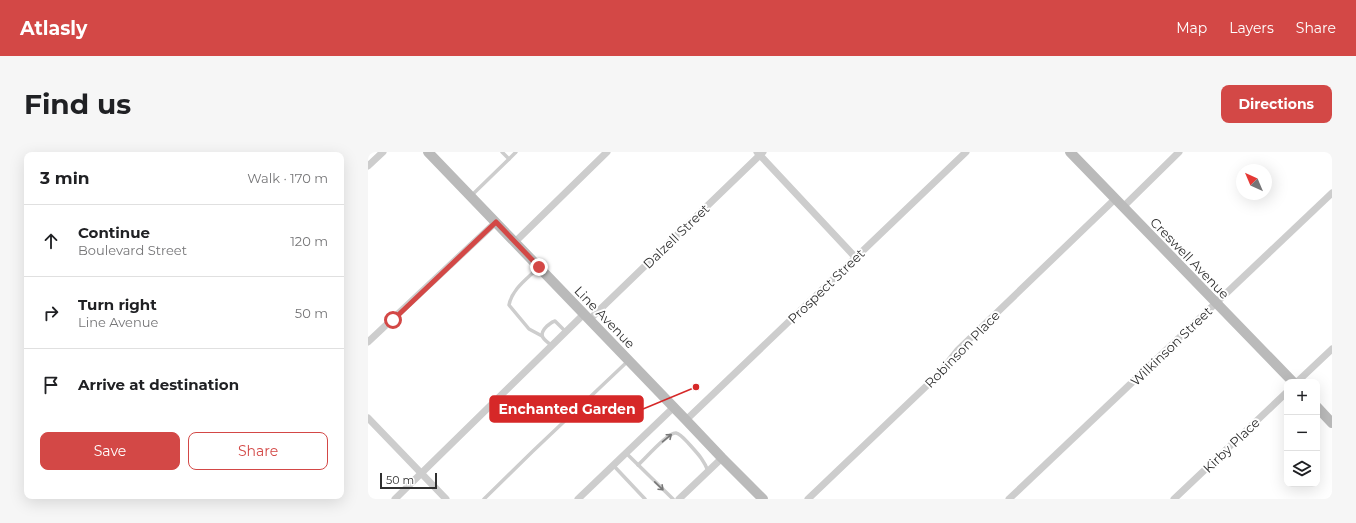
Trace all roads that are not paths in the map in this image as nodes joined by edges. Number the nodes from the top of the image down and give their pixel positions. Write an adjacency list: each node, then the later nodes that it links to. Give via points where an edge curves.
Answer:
1 (383, 152): 11 (street)
2 (428, 152): 13 (main road, Line Avenue)
3 (502, 152): 10 (lane)
4 (516, 152): 10 (lane)
5 (607, 152): 17 (street)
6 (966, 152): 18 (street, Prospect Street)
7 (1070, 152): 14 (main road, Creswell Avenue)
8 (1179, 152): 15 (street)
9 (759, 153): 18 (street); 21 (street, Dalzell Street)
10 (509, 159): 13 (lane)
11 (368, 166)
12 (1332, 193): 20 (street, Wilkinson Street)
13 (470, 196): 16 (main road, Line Avenue)
14 (1115, 199): 15 (main road, Creswell Avenue); 42 (street, Robinson Place, via 958,350 939,374)
15 (1122, 207): 20 (main road, Creswell Avenue)
16 (496, 222): 17 (main road, Line Avenue); 24 (street)
17 (515, 242): 19 (main road, Line Avenue)
18 (856, 258): 34 (street, Prospect Street)
19 (539, 267): 21 (main road, Line Avenue); 23 (lane, via 513,293 508,305 529,329)
20 (1216, 303): 28 (main road, Creswell Avenue); 51 (street, Wilkinson Street)
21 (587, 317): 22 (street, Dalzell Street); 27 (main road, Line Avenue)
22 (566, 332): 23 (lane, via 558,323 552,322 542,330); 25 (street, Dalzell Street)
23 (542, 336): 25 (lane)
24 (368, 342)
25 (552, 346): 41 (street, Dalzell Street)
26 (1332, 349): 29 (street)
27 (629, 360): 31 (main road, Line Avenue); 45 (lane)
28 (1290, 379)
29 (1300, 379)
30 (1284, 395): 52 (street, Kirby Place)
31 (674, 407): 34 (main road, Line Avenue); 36 (street)
32 (1320, 410): 35 (main road)
33 (368, 418): 41 (street)
34 (686, 420): 37 (main road, Line Avenue)
35 (1332, 422)
36 (626, 453): 38 (street); 39 (lane)
37 (722, 458): 40 (street); 50 (main road, Line Avenue)
38 (613, 465): 46 (street); 47 (lane)
39 (638, 465): 40 (lane, one-way to 40, via 667,437 675,433 702,458); 48 (lane, one-way to 48)
40 (708, 471): 49 (street)
41 (421, 473): 43 (street, Dalzell Street); 44 (street)
42 (811, 498)
43 (395, 499)
44 (446, 499)
45 (484, 499)
46 (578, 499)
47 (645, 499)
48 (673, 499)
49 (679, 499)
50 (763, 499)
51 (1009, 499)
52 (1174, 499)

